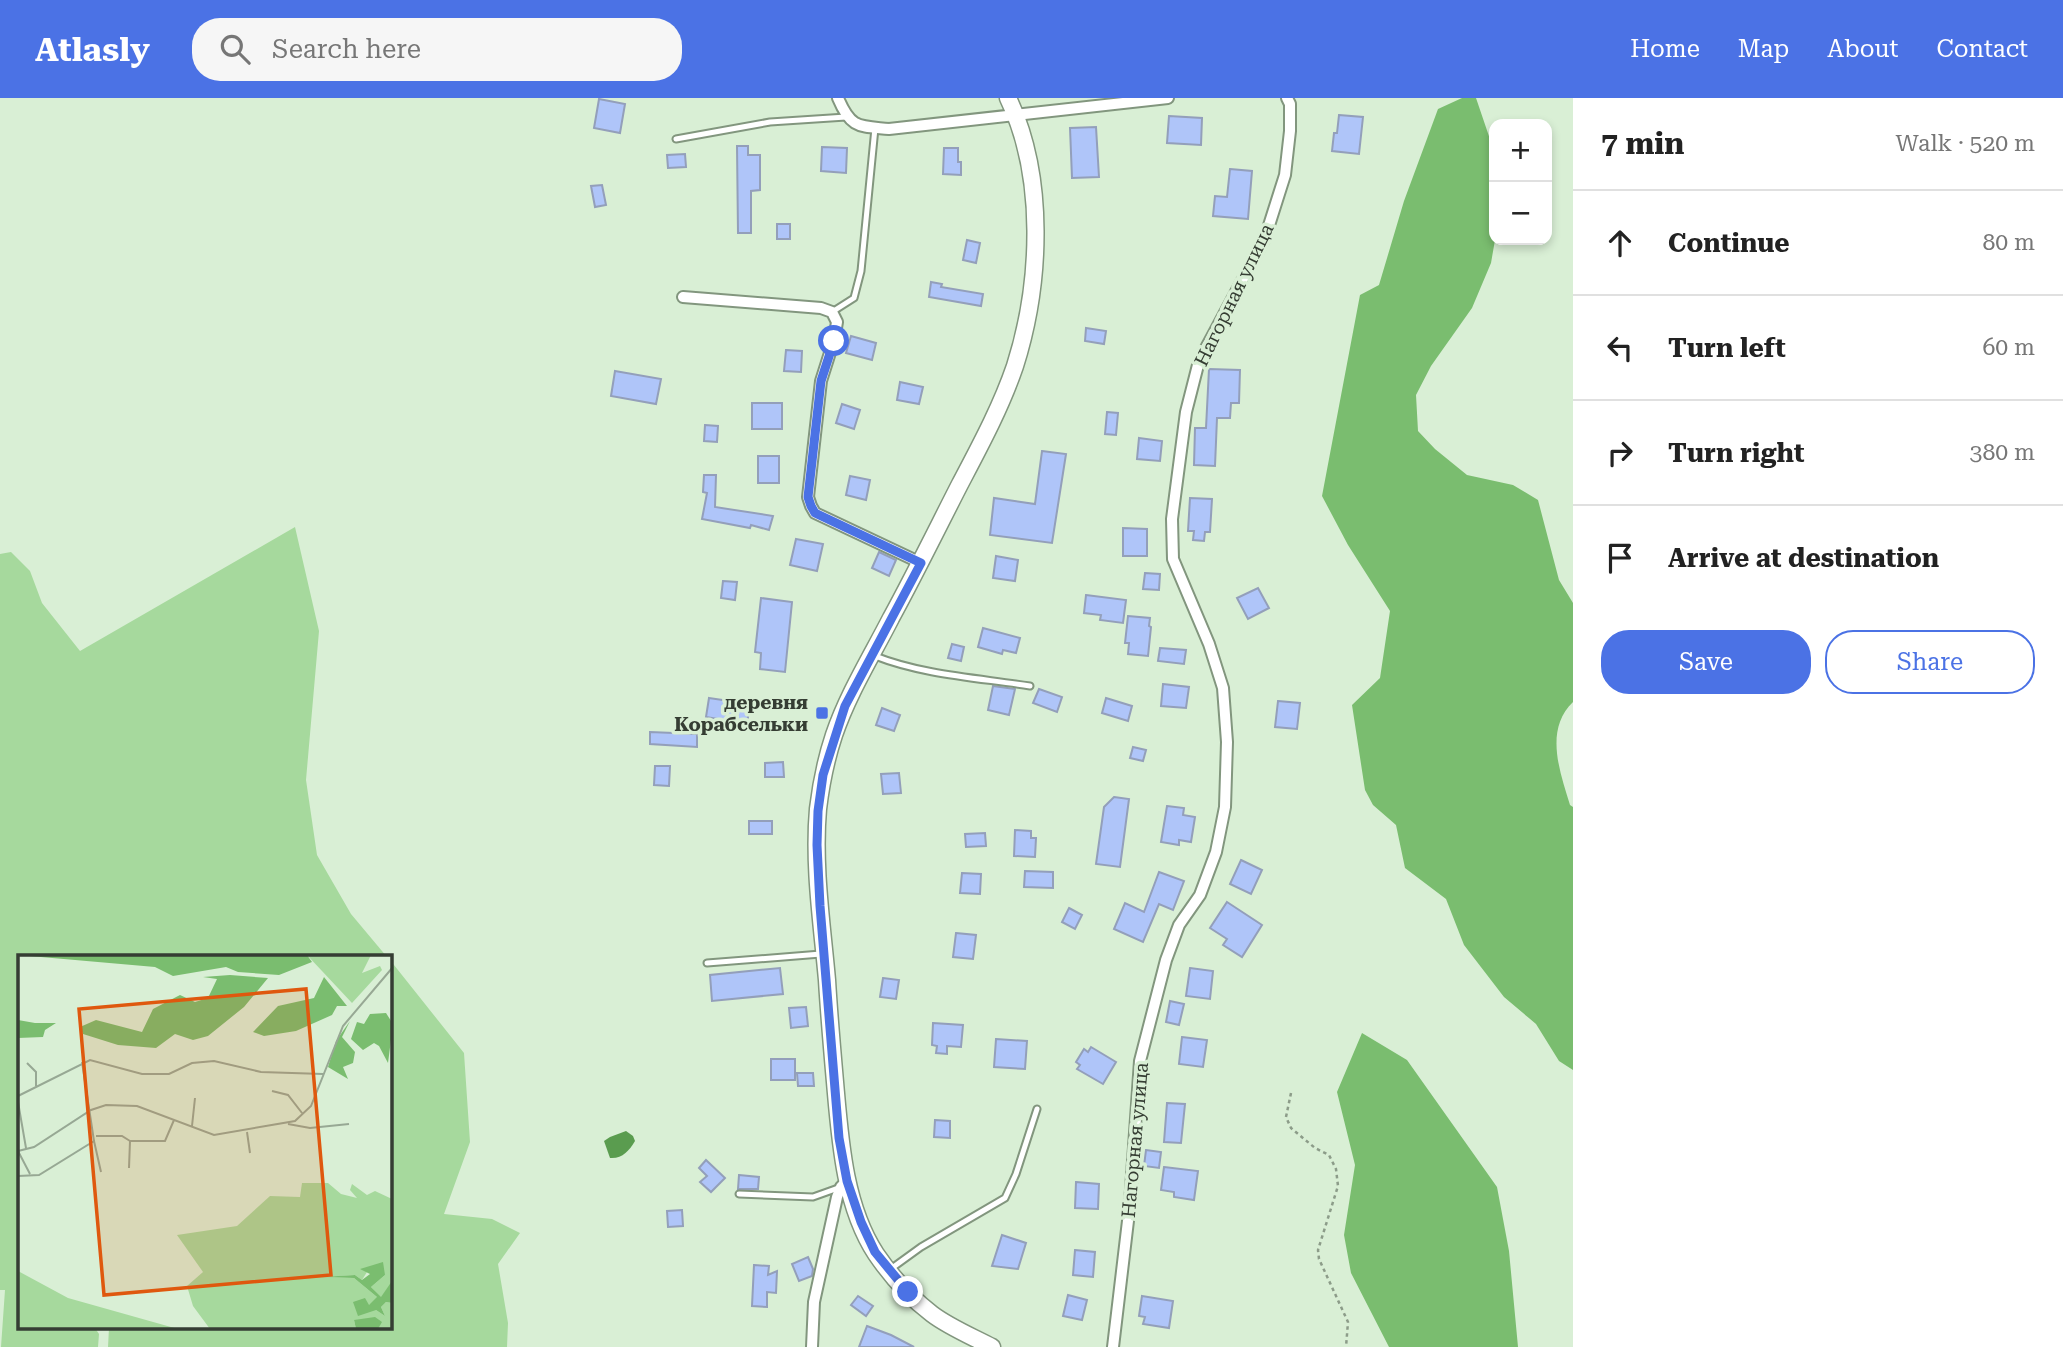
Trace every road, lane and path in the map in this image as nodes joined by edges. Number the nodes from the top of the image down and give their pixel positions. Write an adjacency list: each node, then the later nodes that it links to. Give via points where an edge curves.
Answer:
1 (838, 98): 6 (street)
2 (1009, 98): 5 (main road)
3 (1168, 98): 5 (street)
4 (1287, 98): 23 (street, Нагорная улица, via 1286,175 1265,238 1199,360 1186,412 1172,519 1173,559 1223,688 1225,807 1216,852 1200,895 1179,925 1166,960 1140,1061)
5 (1017, 115): 7 (street); 11 (main road, via 1035,200 1028,314 1014,367 986,435)
6 (846, 117): 7 (street, via 861,127); 8 (lane, via 770,122)
7 (875, 128): 10 (lane, via 861,271 854,298)
8 (676, 139)
9 (683, 297): 10 (street)
10 (832, 312): 11 (street, via 837,322 821,381 808,497 811,506 815,513)
11 (921, 563): 12 (main road)
12 (872, 655): 13 (lane, via 941,673); 14 (main road, via 845,706 823,775 817,845)
13 (1030, 685)
14 (824, 954): 15 (lane); 18 (main road)
15 (707, 963)
16 (1291, 1093): 24 (path, via 1286,1117 1291,1128 1329,1155 1336,1169 1338,1186 1318,1250 1348,1322)
17 (1037, 1109): 20 (lane, via 1006,1198)
18 (844, 1184): 19 (lane, via 814,1197); 20 (main road, via 875,1252); 21 (street, via 837,1197 814,1302)
19 (739, 1194)
20 (889, 1270): 22 (main road, via 934,1315)
21 (812, 1347)
22 (992, 1347)
23 (1114, 1347)
24 (1346, 1347)

